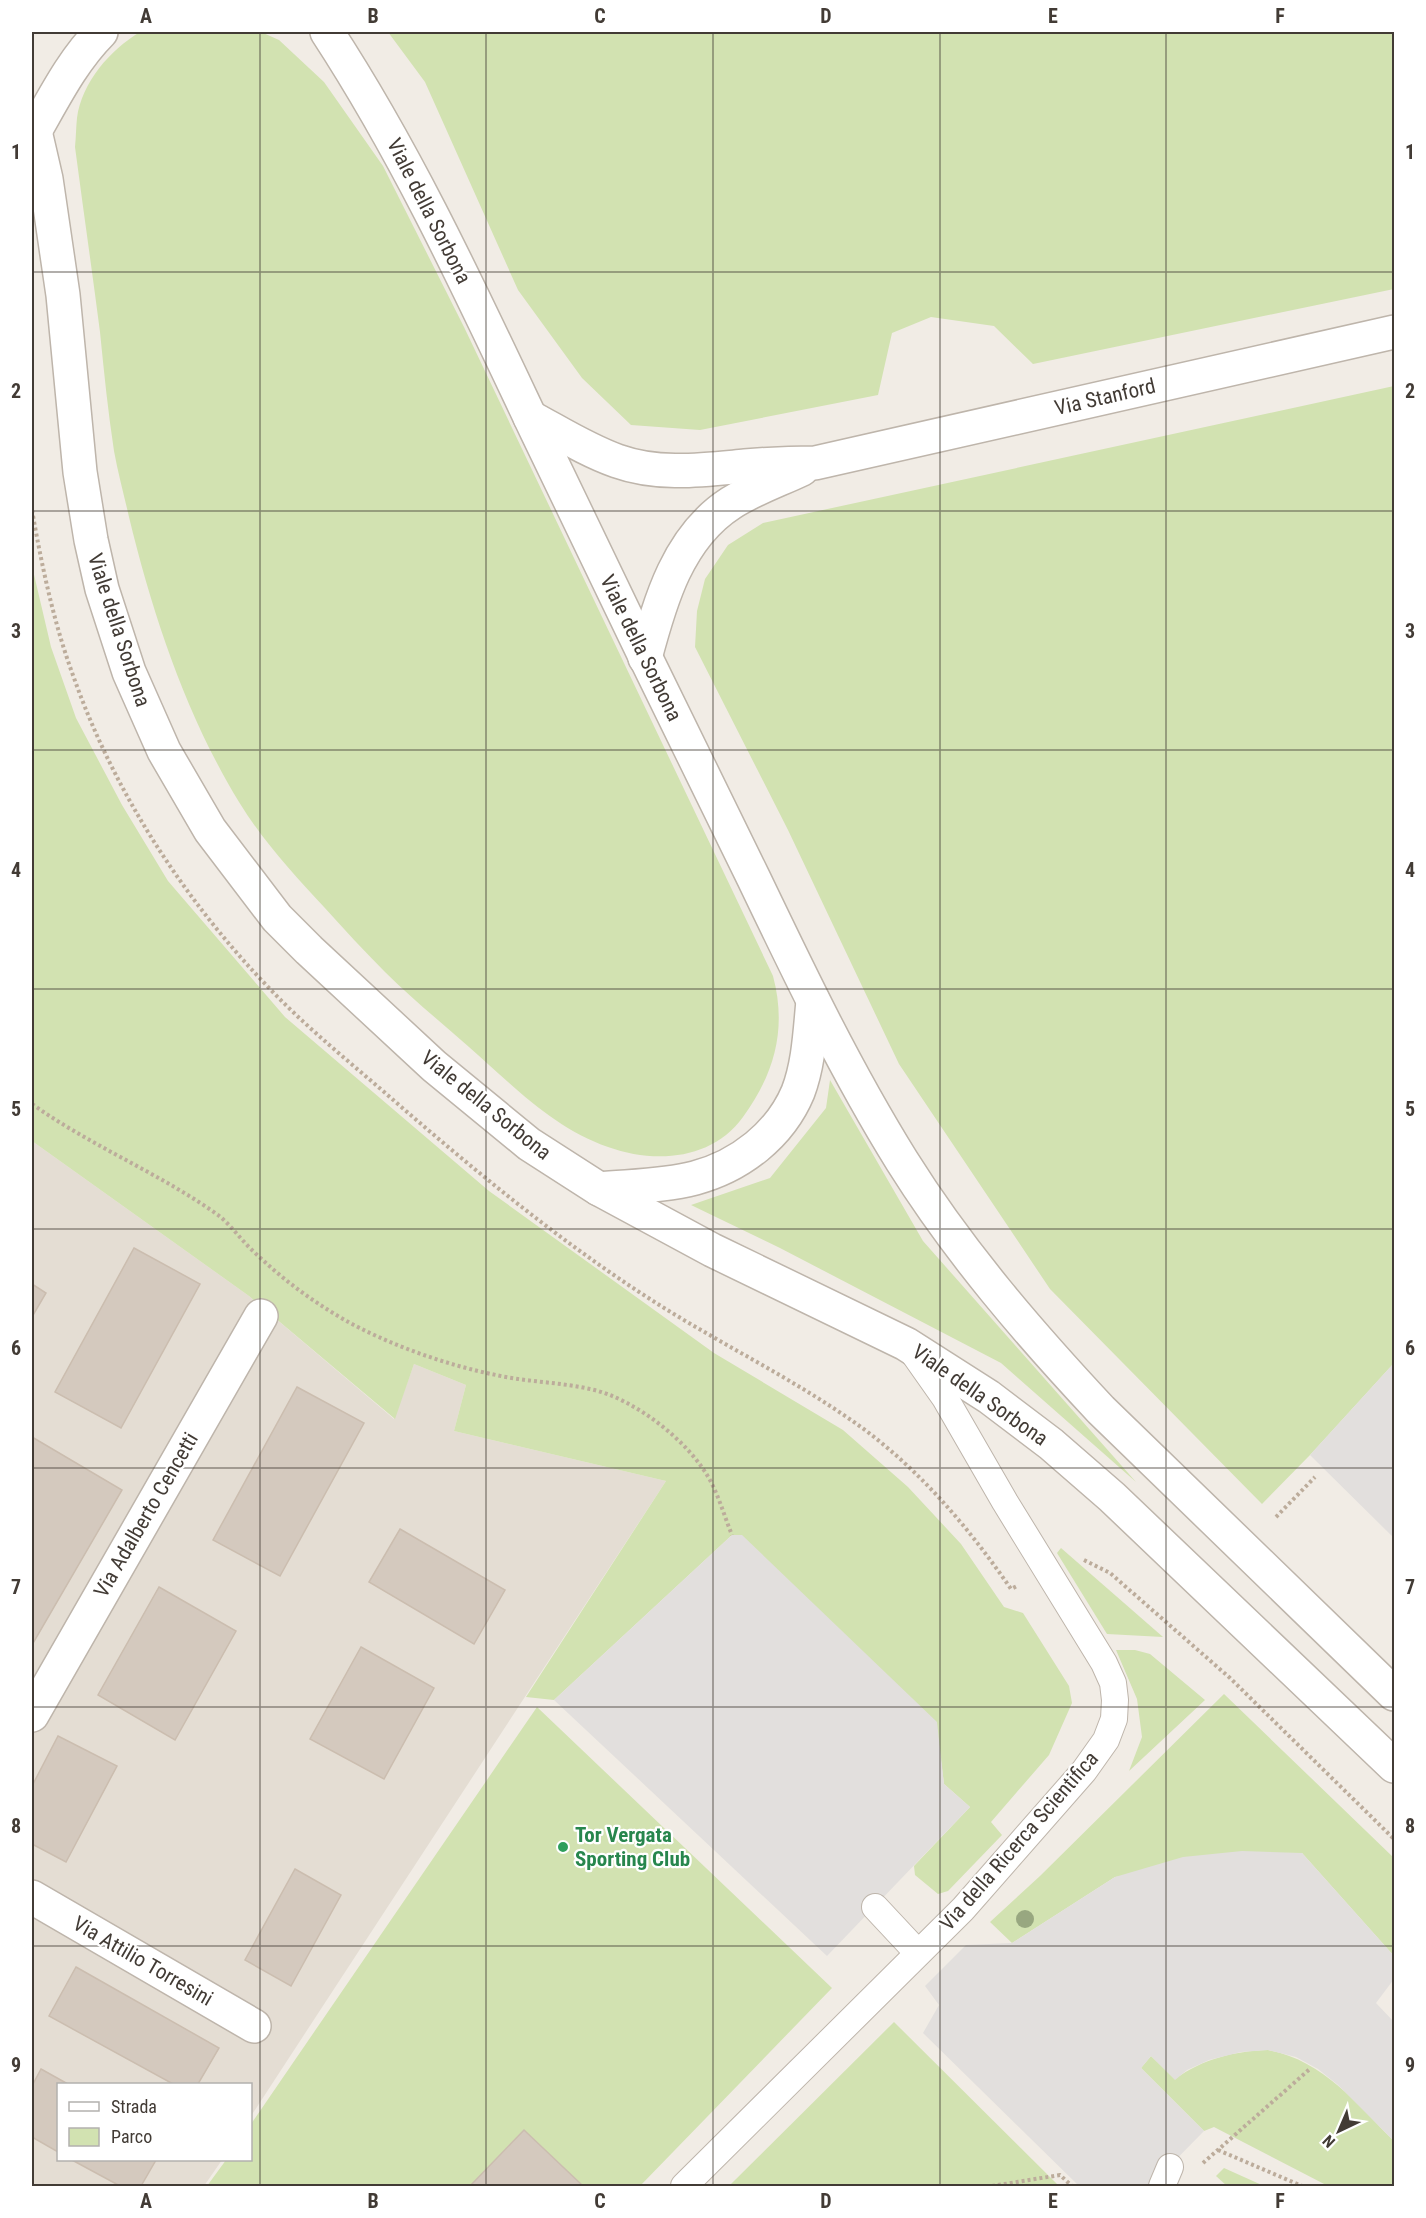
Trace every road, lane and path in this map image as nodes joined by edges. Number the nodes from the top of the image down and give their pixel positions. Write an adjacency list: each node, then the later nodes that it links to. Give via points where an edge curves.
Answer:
1 (101, 32): 5 (street, via 86,46)
2 (312, 32): 4 (street)
3 (327, 32): 4 (street, Viale della Sorbona)
4 (357, 77): 7 (street, Viale della Sorbona, via 397,146)
5 (33, 125): 12 (street, Viale della Sorbona, via 46,179 63,295 80,472 91,540 129,672 164,752 210,830 295,937 434,1066 529,1144)
6 (1395, 332): 8 (street, Via Stanford)
7 (530, 417): 8 (street, Via Stanford, via 595,452 652,469 682,471); 9 (street, Viale della Sorbona)
8 (815, 463): 9 (street, Via Stanford, via 729,504 704,528 678,561 656,616)
9 (645, 658): 10 (street, Viale della Sorbona)
10 (813, 1001): 12 (street, via 807,1059 798,1092 782,1120 762,1143 729,1165 694,1179); 18 (street, Viale della Sorbona, via 904,1164 993,1288 1101,1410)
11 (32, 1104): 17 (path, via 221,1217 289,1284 344,1319 390,1341 465,1367 592,1389 625,1402 661,1425 689,1452 711,1483)
12 (599, 1189): 14 (street, Viale della Sorbona, via 712,1250)
13 (261, 1316): 19 (street, Via Adalberto Cencetti)
14 (906, 1344): 20 (street, Viale della Sorbona, via 989,1396 1087,1474); 23 (lane, Via della Ricerca Scientifica, via 945,1398 1097,1650 1113,1683 1115,1700 1114,1719 1106,1740 1084,1771 963,1909)
15 (1315, 1478): 16 (path)
16 (1276, 1517)
17 (732, 1535)
18 (1395, 1694)
19 (32, 1714)
20 (1395, 1766)
21 (32, 1897): 24 (street, Via Attilio Torresini)
22 (874, 1907): 23 (lane)
23 (918, 1953): 28 (lane, Via della Ricerca Scientifica)
24 (255, 2026)
25 (1311, 2068): 26 (path)
26 (1218, 2150): 27 (path); 31 (path)
27 (1202, 2165)
28 (684, 2187)
29 (992, 2187): 30 (path, via 1060,2175)
30 (1072, 2187)
31 (1302, 2187)

